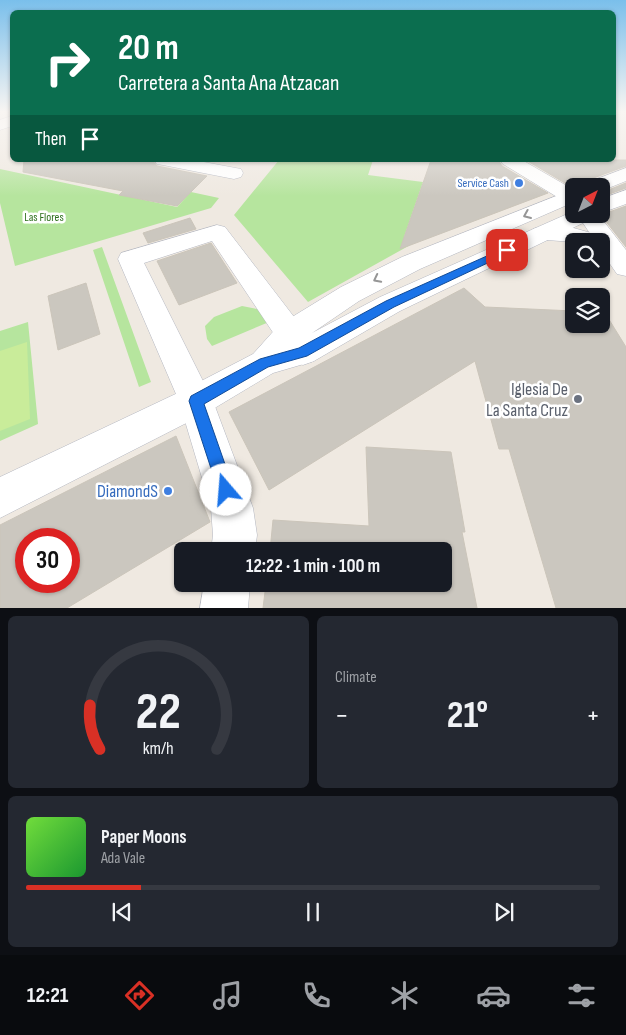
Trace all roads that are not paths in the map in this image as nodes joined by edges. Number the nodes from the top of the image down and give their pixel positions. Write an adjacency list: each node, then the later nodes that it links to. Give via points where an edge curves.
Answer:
1 (175, 162): 5 (street, via 234,173)
2 (512, 162): 6 (street)
3 (626, 174): 4 (street)
4 (610, 180)
5 (218, 190)
6 (565, 196)
7 (626, 196): 8 (street)
8 (610, 203)
9 (565, 209): 16 (street, one-way to 16, via 376,280 350,294)
10 (565, 214): 12 (street)
11 (592, 223): 15 (street)
12 (540, 234): 13 (street); 16 (street, via 390,304)
13 (565, 234)
14 (610, 253): 15 (street)
15 (624, 265)
16 (296, 342): 17 (street); 17 (street, via 217,232 130,259)
17 (196, 401): 18 (street); 19 (street, via 232,508)
18 (0, 498)
19 (234, 542)
20 (227, 592): 21 (street)
21 (224, 608)

